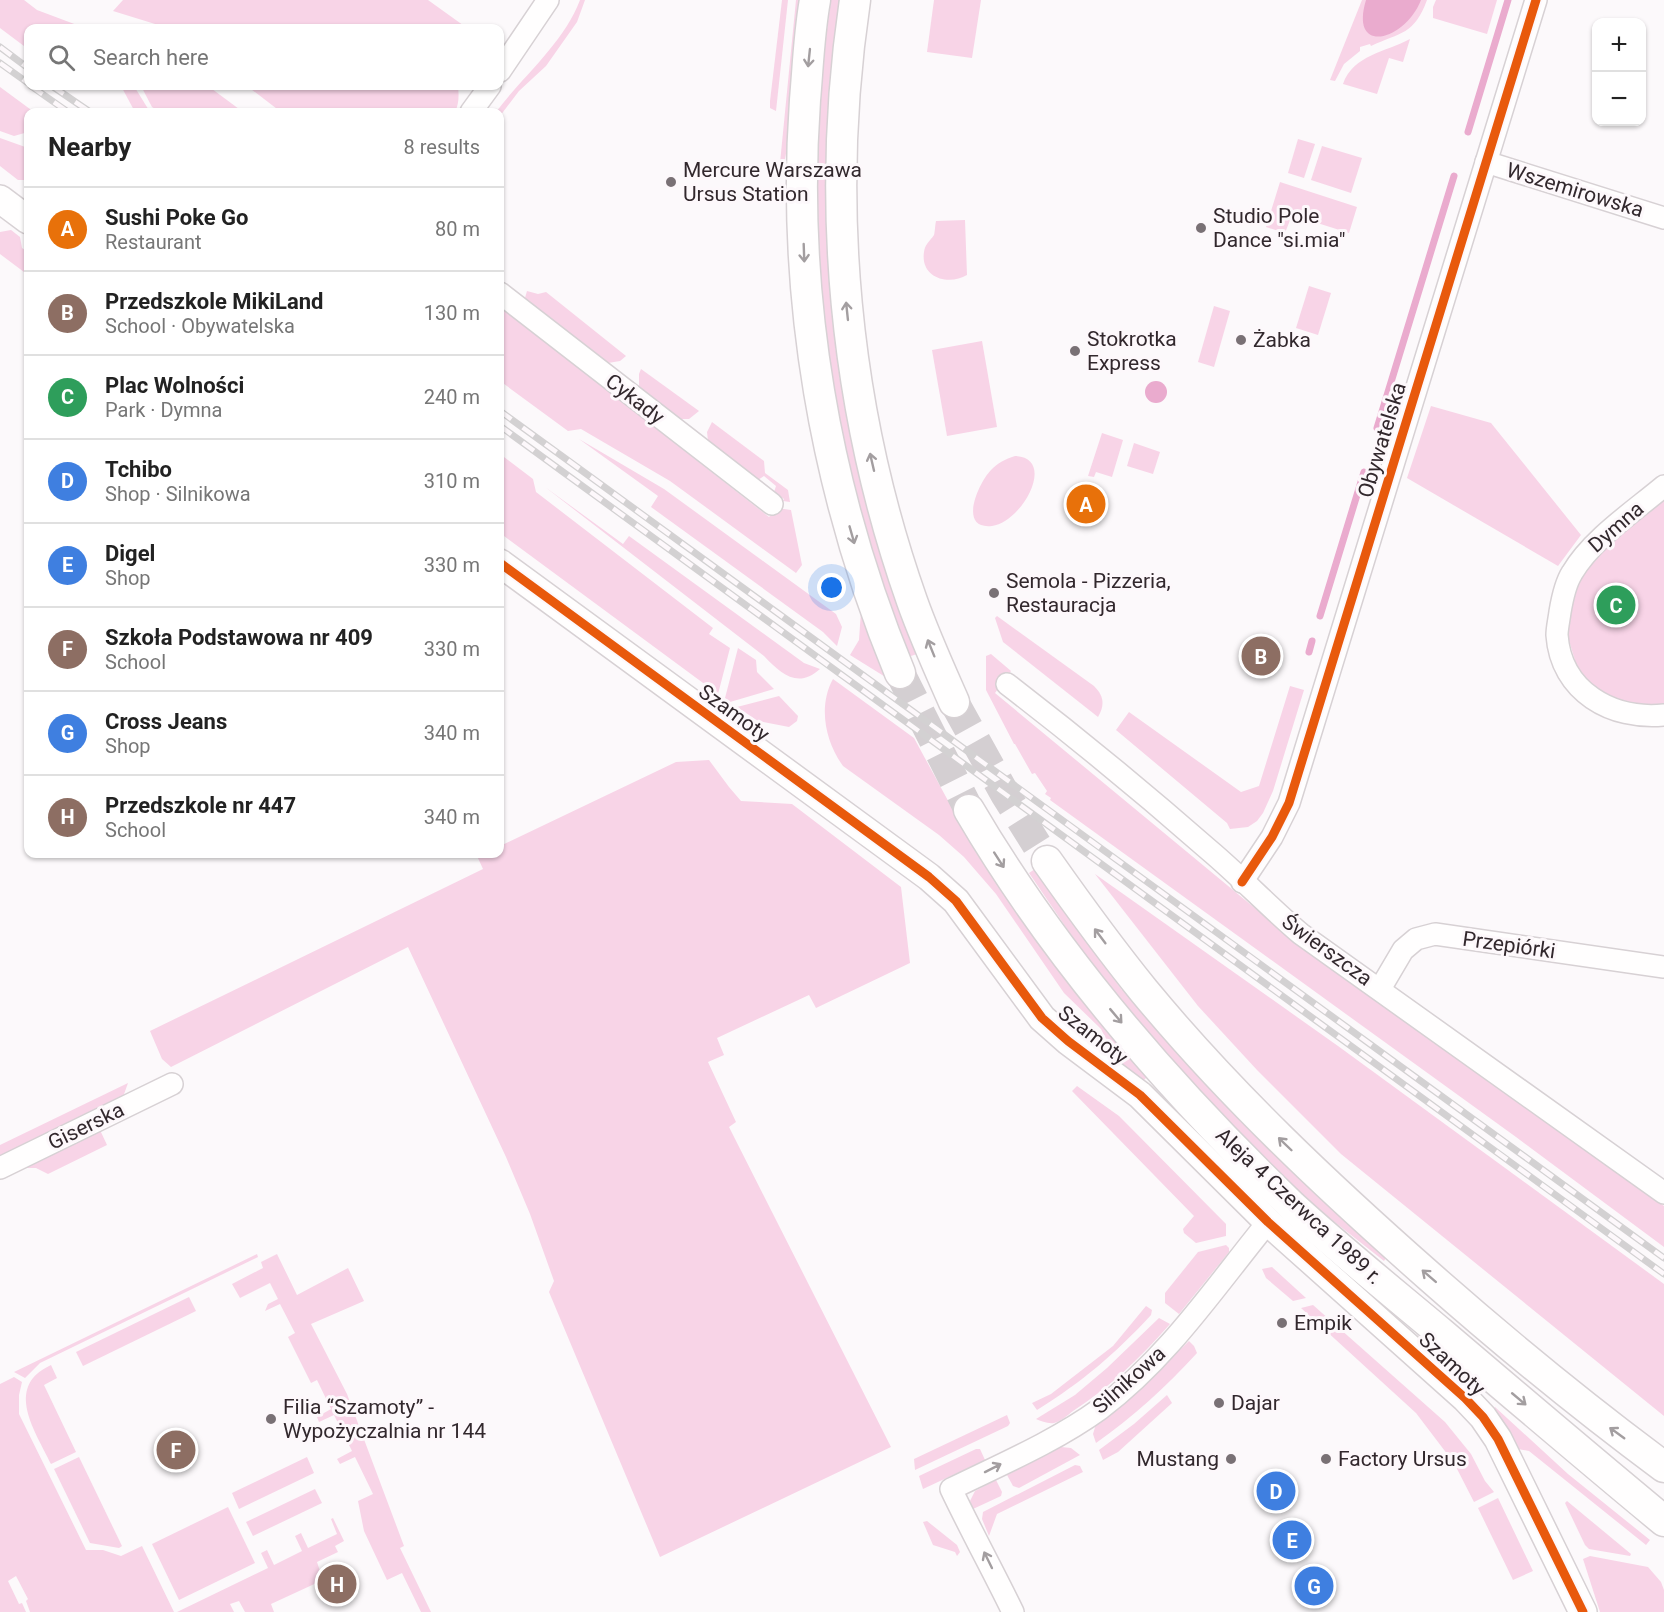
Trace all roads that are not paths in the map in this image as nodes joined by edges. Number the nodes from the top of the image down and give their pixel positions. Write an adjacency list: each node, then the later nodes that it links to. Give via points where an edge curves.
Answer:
1 (548, 0): 5 (street)
2 (815, 0): 16 (main road, one-way to 16, via 803,136 802,199 804,267 816,376 851,534)
3 (855, 0): 18 (main road, one-way to 3, via 912,602 895,549 864,430 854,369 844,282 841,169 842,105)
4 (1536, 0): 8 (street, Obywatelska)
5 (504, 65)
6 (487, 90): 7 (street)
7 (474, 108)
8 (1486, 162): 11 (street, Wszemirowska); 22 (street, Obywatelska, via 1289,803)
9 (0, 199): 10 (street)
10 (24, 217)
11 (1664, 218)
12 (504, 296): 14 (street, Cykady)
13 (1664, 486): 19 (street, Dymna, via 1585,552 1570,576 1557,634 1570,676 1600,704 1620,713)
14 (772, 504)
15 (504, 566): 28 (street, Szamoty, via 945,890 1042,1018 1140,1095)
16 (900, 673)
17 (1007, 684): 22 (street, Świerszcza, via 1107,762)
18 (954, 702)
19 (1664, 715)
20 (969, 810): 30 (main road, Aleja 4 Czerwca 1989 r., one-way to 30, via 998,858 1090,986 1222,1136 1302,1214)
21 (1047, 861): 29 (main road, Aleja 4 Czerwca 1989 r., one-way to 21, via 1602,1422 1344,1202 1193,1048 1145,993)
22 (1242, 882): 24 (street, Świerszcza, via 1301,934)
23 (1664, 967): 24 (street, Przepiórki, via 1435,934 1416,939 1403,950)
24 (1380, 989): 27 (street, Świerszcza)
25 (172, 1084): 26 (street, Giserska)
26 (0, 1168)
27 (1664, 1193)
28 (1268, 1222): 31 (street, Silnikowa, one-way to 28, via 951,1489 1099,1410 1156,1359); 32 (street, Szamoty, via 1483,1417 1498,1439)
29 (1664, 1467)
30 (1664, 1521)
31 (1014, 1612)
32 (1583, 1612)

